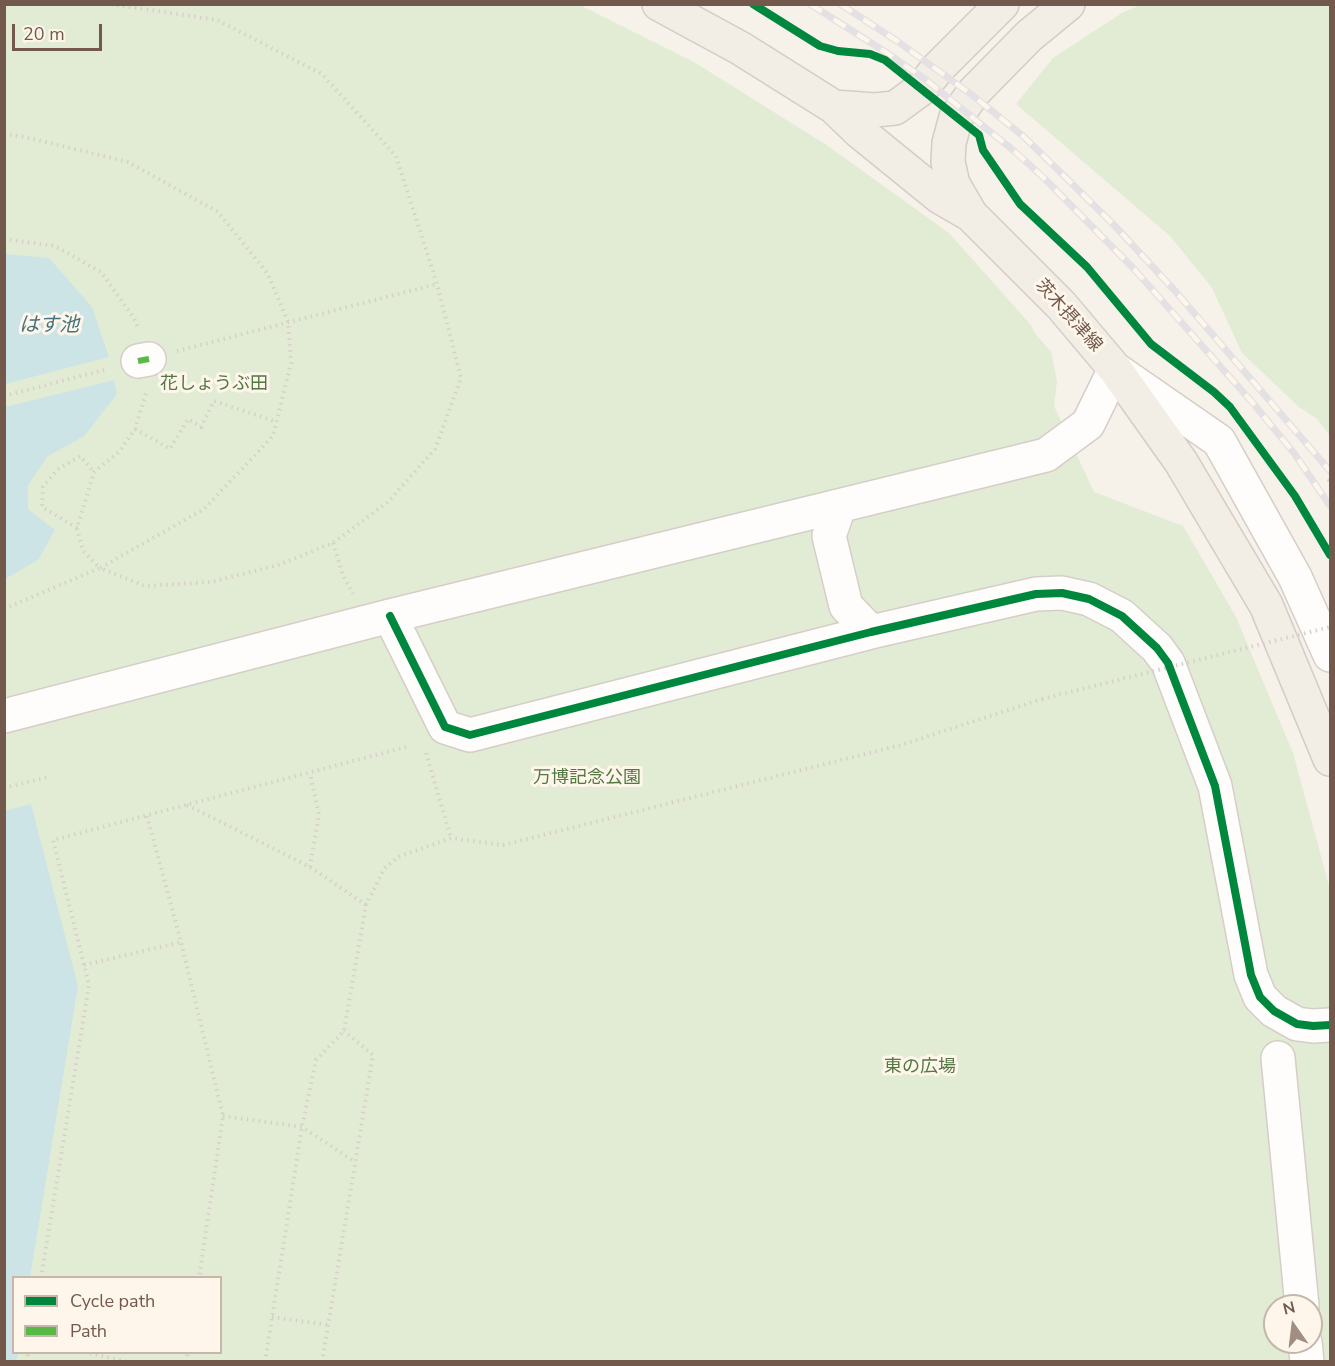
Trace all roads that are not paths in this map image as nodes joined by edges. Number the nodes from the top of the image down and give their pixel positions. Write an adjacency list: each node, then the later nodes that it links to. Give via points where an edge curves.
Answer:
1 (658, 4): 4 (main road, 茨木摂津線, via 740,48)
2 (1002, 4): 4 (main road, via 921,89 895,108)
3 (1068, 4): 5 (main road, via 1029,36 974,92 956,117 948,162 953,184)
4 (834, 107): 5 (main road, 茨木摂津線, via 940,197)
5 (971, 215): 6 (main road, 茨木摂津線, via 1061,304)
6 (1115, 369): 7 (street, via 1088,424 1046,455); 10 (street, via 1219,441 1295,577); 12 (main road, 茨木摂津線, via 1181,462 1266,605)
7 (839, 507): 8 (street); 9 (street, via 829,536 846,606)
8 (380, 619): 9 (street, via 445,727 470,735); 11 (street)
9 (871, 632): 13 (street, via 1036,594 1062,593 1089,599 1122,616 1168,663 1215,786 1251,975 1260,997 1274,1011 1297,1024)
10 (1330, 654)
11 (4, 716)
12 (1330, 759)
13 (1330, 1025)
14 (1278, 1058): 15 (street)
15 (1301, 1294)

